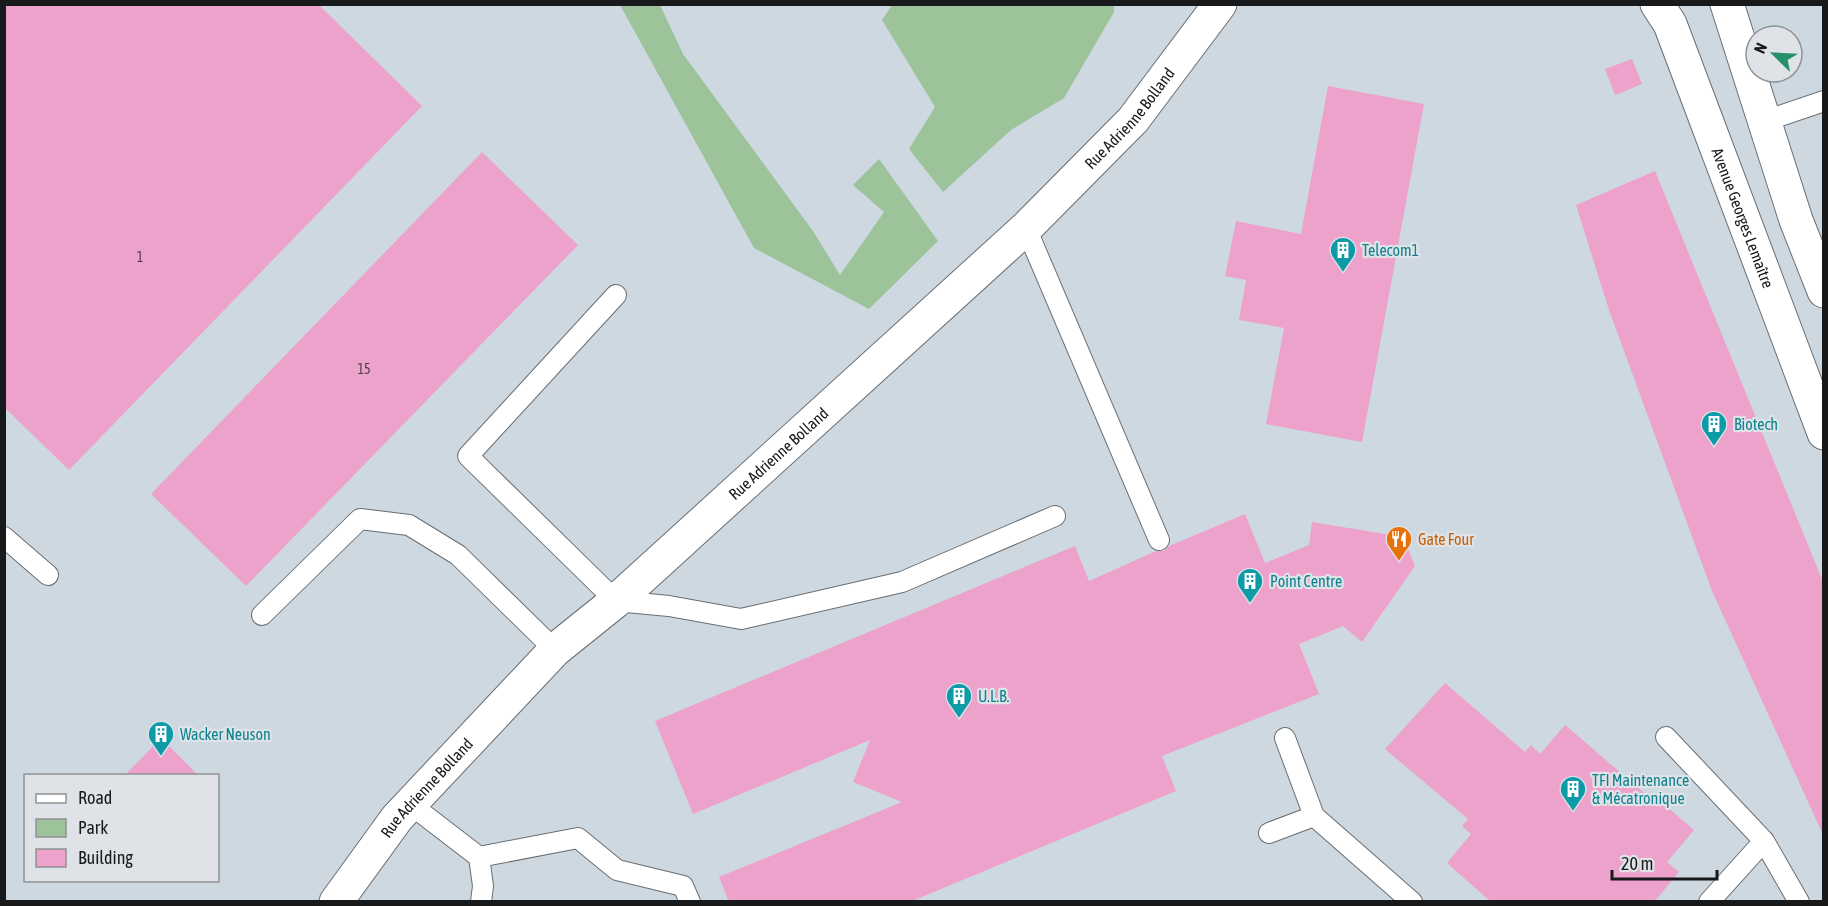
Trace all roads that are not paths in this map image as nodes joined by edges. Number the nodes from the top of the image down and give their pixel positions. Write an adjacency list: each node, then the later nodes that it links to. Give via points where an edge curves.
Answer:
1 (1220, 4): 6 (street, Rue Adrienne Bolland, via 1133,120)
2 (1658, 4): 9 (street, Avenue Georges Lemaître, via 1670,24)
3 (1727, 4): 5 (street)
4 (1824, 101): 5 (lane)
5 (1765, 121): 7 (street, via 1796,220)
6 (1026, 228): 12 (lane); 14 (street, Rue Adrienne Bolland)
7 (1824, 291)
8 (615, 296): 14 (lane, via 468,456)
9 (1824, 433)
10 (1055, 516): 14 (lane, via 902,582 741,619)
11 (4, 537): 13 (lane)
12 (1159, 540)
13 (48, 575)
14 (616, 601): 16 (street, Rue Adrienne Bolland)
15 (262, 615): 16 (lane, via 360,519 409,525 458,555)
16 (555, 650): 19 (street, Rue Adrienne Bolland)
17 (1666, 737): 22 (lane)
18 (1285, 738): 20 (lane)
19 (410, 804): 23 (lane); 24 (street, Rue Adrienne Bolland)
20 (1314, 816): 21 (lane); 27 (lane)
21 (1269, 833)
22 (1764, 841): 28 (lane); 29 (lane)
23 (479, 857): 25 (lane); 26 (lane, via 578,838 617,870 683,886)
24 (336, 902)
25 (481, 902)
26 (690, 902)
27 (1412, 902)
28 (1709, 902)
29 (1799, 902)

